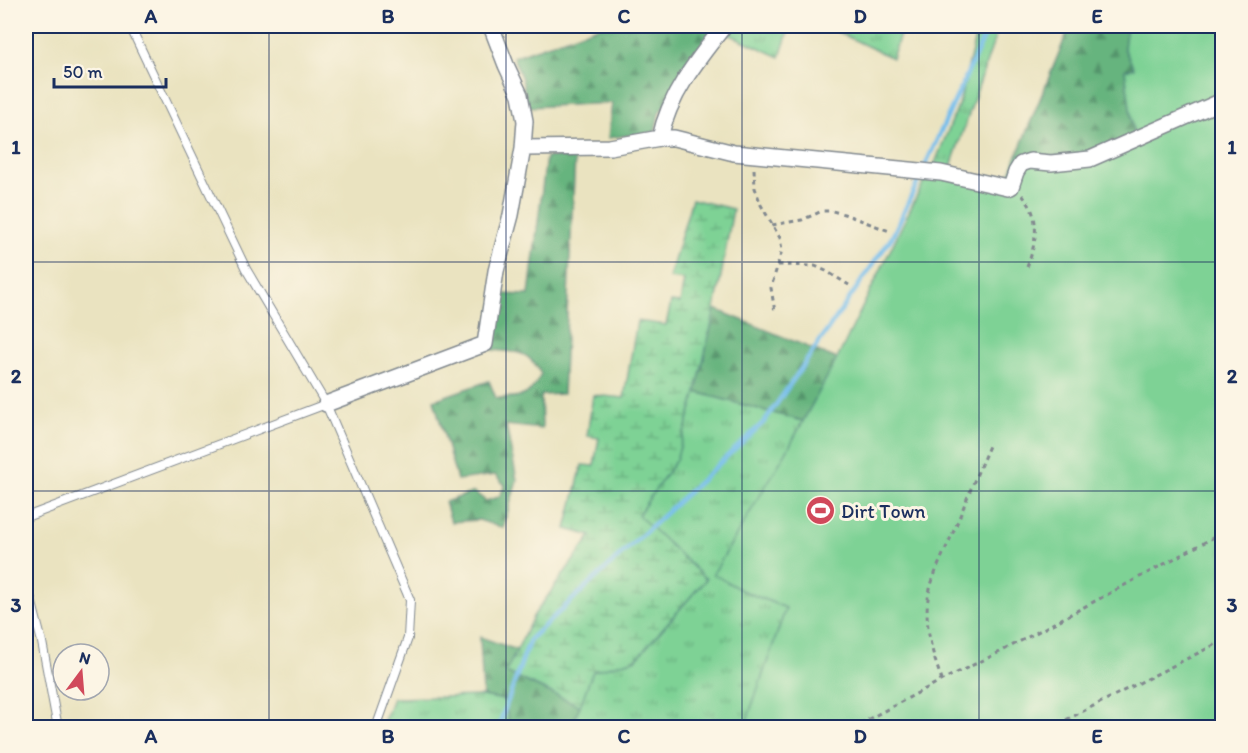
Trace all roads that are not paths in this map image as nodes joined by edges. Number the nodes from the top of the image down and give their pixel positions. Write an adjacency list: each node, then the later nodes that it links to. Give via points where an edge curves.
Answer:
1 (130, 26): 7 (lane, via 246,269)
2 (491, 26): 6 (street, via 520,95 525,121)
3 (724, 26): 5 (street, via 676,93)
4 (1222, 101): 5 (street, via 1090,159 1021,164 1008,189 932,172 713,150 674,138)
5 (660, 138): 6 (street, via 610,147)
6 (523, 148): 7 (street, via 496,271 485,344)
7 (326, 404): 8 (lane); 11 (lane, via 410,600 408,638)
8 (26, 517)
9 (26, 580): 10 (lane)
10 (58, 728)
11 (376, 728)

